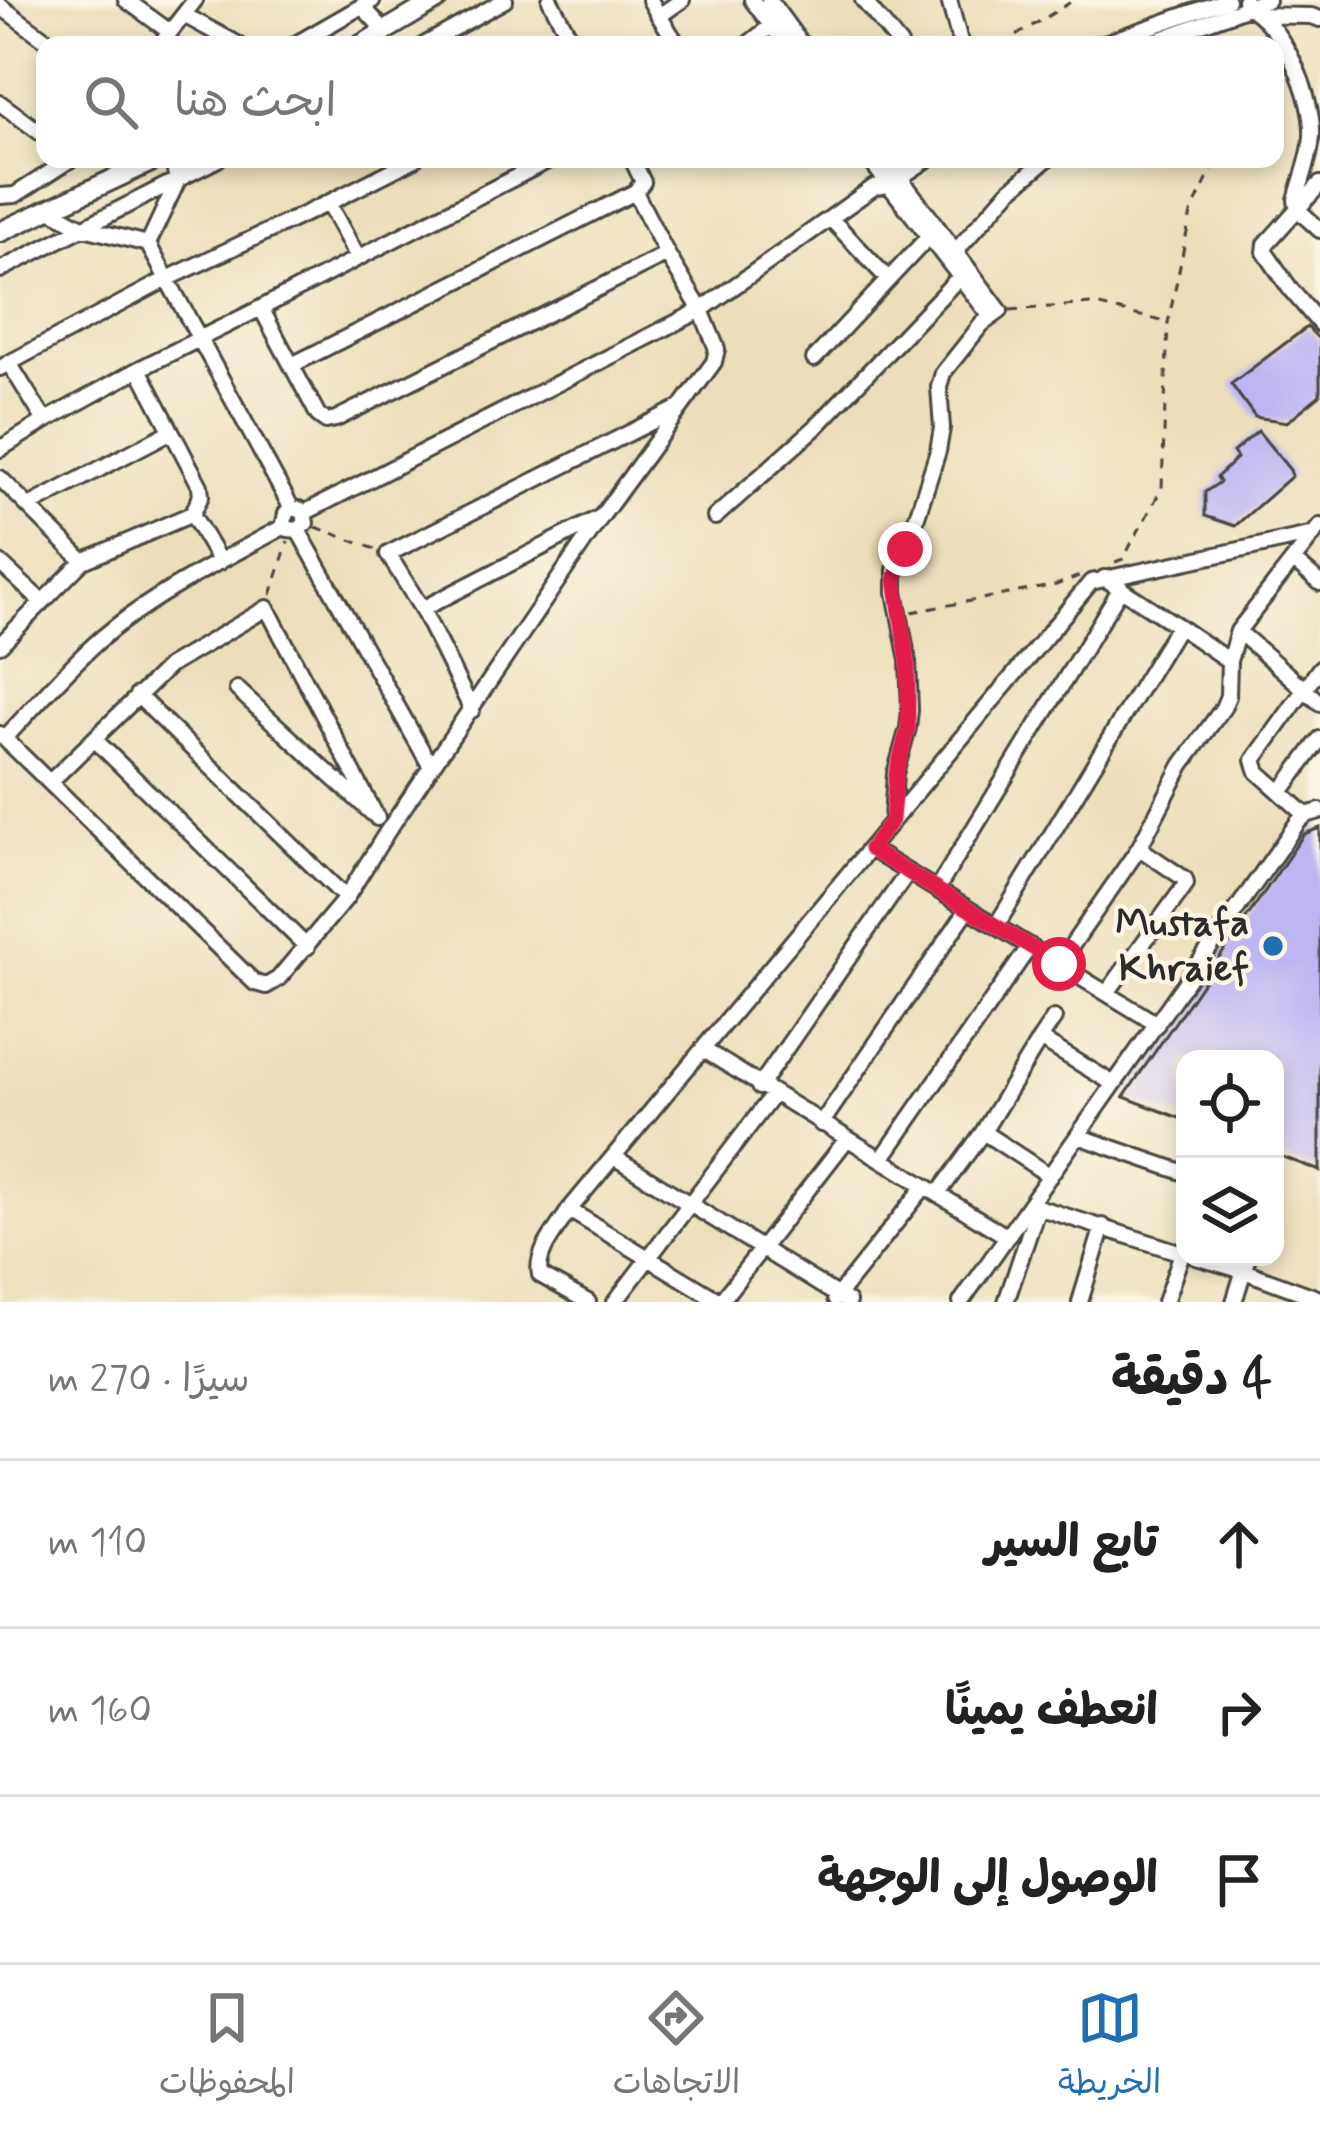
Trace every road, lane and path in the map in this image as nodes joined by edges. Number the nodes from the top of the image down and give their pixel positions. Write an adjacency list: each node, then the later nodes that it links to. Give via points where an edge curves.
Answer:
1 (126, 0): 23 (street)
2 (195, 0): 17 (street)
3 (437, 0): 22 (street)
4 (505, 0): 29 (street)
5 (550, 0): 30 (street)
6 (650, 0): 18 (street)
7 (682, 0): 18 (street)
8 (752, 0): 21 (street)
9 (769, 0): 21 (street)
10 (863, 0): 35 (street)
11 (949, 0): 36 (street)
12 (1073, 0): 37 (path)
13 (1227, 0): 19 (street)
14 (361, 2): 22 (street); 27 (street)
15 (1257, 5): 19 (street); 20 (street); 41 (street)
16 (0, 6): 24 (street)
17 (184, 15): 23 (street); 26 (street)
18 (659, 16): 31 (street)
19 (1189, 20): 38 (street); 39 (street); 40 (street)
20 (1320, 20)
21 (777, 21): 32 (street); 33 (street); 34 (street)
22 (385, 31): 28 (street)
23 (170, 32): 25 (street)
24 (41, 36)
25 (167, 36)
26 (222, 36)
27 (308, 36)
28 (376, 36)
29 (440, 36)
30 (569, 36)
31 (672, 36)
32 (758, 36)
33 (783, 36)
34 (793, 36)
35 (892, 36)
36 (955, 36)
37 (1015, 36)
38 (1131, 36)
39 (1161, 36)
40 (1183, 36)
41 (1278, 36)
42 (1284, 46): 60 (street, via 1311,118)
43 (0, 103): 44 (street)
44 (36, 129)
45 (57, 168): 58 (street)
46 (137, 168): 61 (street)
47 (175, 168): 55 (street)
48 (202, 168): 55 (street)
49 (398, 168): 59 (street)
50 (533, 168): 71 (street)
51 (637, 168): 57 (street, via 644,182)
52 (1037, 168): 69 (street)
53 (1213, 168): 79 (path, via 1191,213)
54 (889, 173): 63 (street); 67 (street)
55 (177, 182): 64 (street); 68 (street)
56 (1320, 184): 60 (street)
57 (635, 192): 70 (street); 84 (street)
58 (0, 196)
59 (328, 203): 71 (street); 74 (street)
60 (1300, 204): 62 (street); 65 (street); 80 (street, via 1264,252)
61 (47, 208): 64 (street); 66 (street)
62 (1320, 214)
63 (831, 219): 75 (street); 77 (street)
64 (84, 228): 68 (street); 72 (street)
65 (1320, 230)
66 (0, 232)
67 (933, 232): 69 (street); 73 (street); 75 (street)
68 (148, 244): 74 (street)
69 (955, 252): 73 (street)
70 (667, 254): 77 (street); 84 (street, via 336,419 318,415)
71 (358, 258): 76 (street)
72 (0, 270)
73 (963, 272): 78 (street); 94 (street, via 815,428)
74 (167, 279): 81 (street); 83 (street)
75 (888, 279): 82 (street)
76 (261, 308): 81 (street); 84 (street)
77 (700, 310): 86 (street, via 717,349); 95 (street)
78 (996, 314): 79 (path, via 1091,304); 108 (street, via 943,373 938,451 896,570)
79 (1168, 323): 102 (path, via 1162,488 1123,559)
80 (1320, 324)
81 (199, 338): 85 (street); 95 (street)
82 (814, 359)
83 (4, 365): 87 (street)
84 (292, 365)
85 (140, 369): 87 (street); 88 (street)
86 (678, 408): 93 (street); 97 (street)
87 (45, 421): 89 (street)
88 (170, 432): 91 (street); 92 (street, via 200,486)
89 (0, 448)
90 (0, 478): 91 (street)
91 (29, 506): 98 (street)
92 (192, 514): 98 (street); 100 (street)
93 (601, 517): 107 (street); 118 (street)
94 (715, 517)
95 (296, 522): 97 (path); 100 (street); 106 (path); 122 (street)
96 (1317, 530): 99 (street); 102 (street, via 1138,574)
97 (388, 554): 107 (street)
98 (83, 561): 105 (street)
99 (1294, 561): 103 (street); 110 (street)
100 (220, 562): 119 (street, via 97,642)
101 (0, 563): 105 (street)
102 (1102, 571): 104 (street); 108 (path); 127 (street)
103 (1320, 584)
104 (1120, 588): 109 (street); 132 (street)
105 (42, 602): 111 (street)
106 (267, 608): 116 (street, via 169,666); 126 (street)
107 (422, 609): 118 (street)
108 (899, 614): 127 (street, via 910,710)
109 (1178, 626): 112 (street); 135 (street)
110 (1238, 631): 112 (street); 115 (street)
111 (0, 645)
112 (1229, 661): 129 (street, via 1226,702)
113 (1320, 668): 115 (street)
114 (238, 689): 126 (street)
115 (1304, 690): 117 (street); 124 (street, via 1254,760)
116 (137, 695): 120 (street); 133 (street)
117 (1320, 704)
118 (472, 710): 122 (street)
119 (2, 736): 123 (street)
120 (94, 739): 123 (street); 136 (street)
121 (1320, 739): 124 (street)
122 (431, 767): 128 (street)
123 (51, 781): 136 (street, via 255,983 272,984)
124 (1281, 792): 125 (street)
125 (1313, 813): 141 (street, via 1298,822)
126 (377, 818): 128 (street)
127 (892, 820): 130 (street)
128 (387, 832): 133 (street)
129 (1139, 848): 138 (street); 139 (street, via 1186,884)
130 (870, 849): 131 (street); 143 (street)
131 (908, 872): 132 (street); 145 (street)
132 (937, 889): 134 (street)
133 (346, 898): 136 (street)
134 (968, 909): 135 (street); 146 (street)
135 (996, 926): 137 (street)
136 (307, 946)
137 (1030, 946): 138 (street); 151 (street)
138 (1059, 964): 139 (street)
139 (1107, 993): 141 (street)
140 (1054, 1018): 142 (street)
141 (1157, 1024): 144 (street)
142 (1040, 1040): 144 (street); 147 (street)
143 (704, 1050): 145 (street); 150 (street)
144 (1114, 1084): 148 (street)
145 (766, 1091): 146 (street); 155 (street)
146 (820, 1124): 149 (street)
147 (982, 1132): 153 (street); 154 (street)
148 (1078, 1136): 152 (street); 153 (street)
149 (847, 1139): 151 (street); 160 (street)
150 (614, 1157): 155 (street); 157 (street)
151 (882, 1160): 154 (street)
152 (1176, 1170)
153 (1050, 1176): 156 (street)
154 (932, 1190): 159 (street); 167 (street)
155 (692, 1204): 160 (street); 162 (street)
156 (1034, 1206): 158 (street); 159 (street); 172 (street)
157 (569, 1210): 162 (street); 168 (street, via 538,1270)
158 (1103, 1226): 161 (street); 173 (street)
159 (1006, 1236): 171 (street)
160 (760, 1247): 167 (street); 170 (street)
161 (1176, 1251)
162 (649, 1257): 169 (street); 170 (street)
163 (1183, 1266): 174 (street)
164 (1245, 1266): 175 (street)
165 (1250, 1266): 166 (street)
166 (1320, 1299)
167 (840, 1300)
168 (588, 1302)
169 (615, 1302)
170 (720, 1302)
171 (961, 1302)
172 (1006, 1302)
173 (1080, 1302)
174 (1165, 1302)
175 (1234, 1302)

